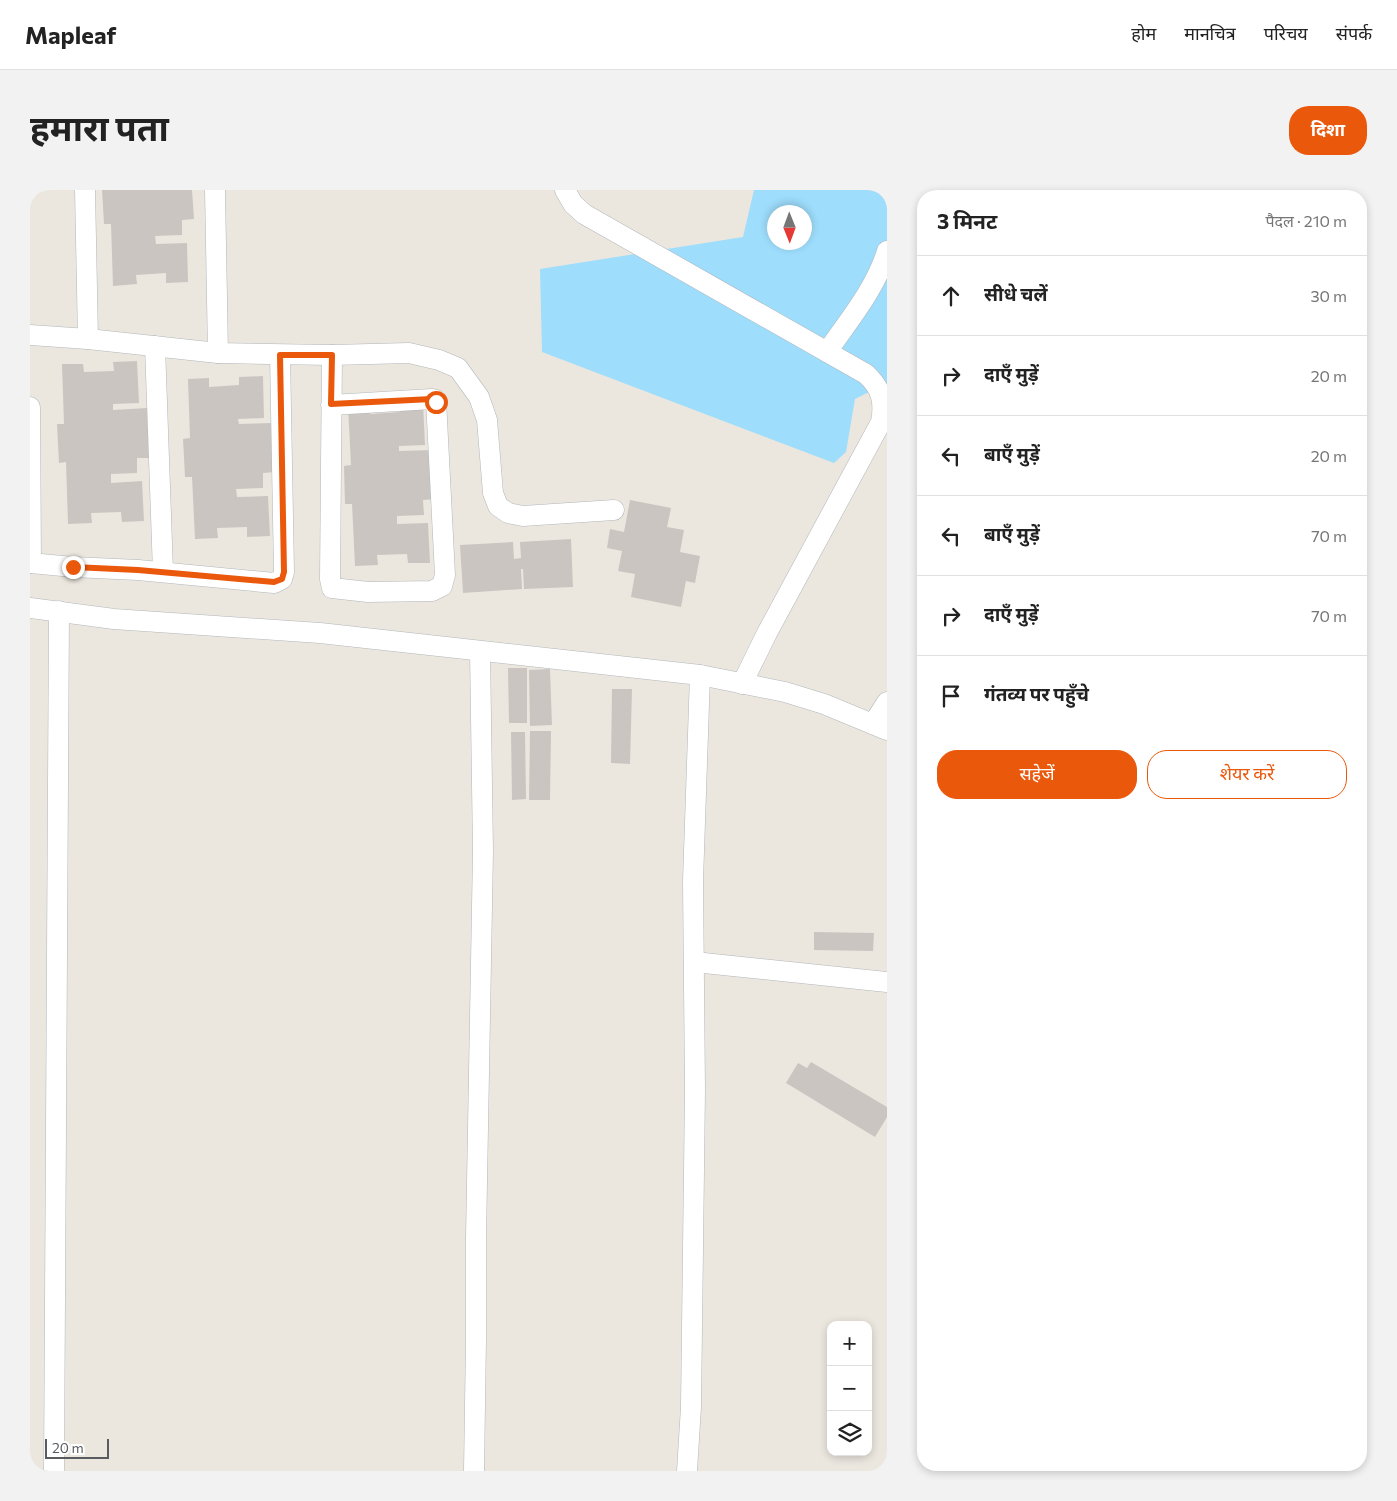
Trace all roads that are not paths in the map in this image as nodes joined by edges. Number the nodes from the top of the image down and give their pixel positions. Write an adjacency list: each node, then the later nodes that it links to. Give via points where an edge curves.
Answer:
1 (85, 190): 6 (street)
2 (215, 190): 9 (street)
3 (565, 190): 8 (street, via 584,214)
4 (887, 251): 8 (street, via 879,272)
5 (30, 335): 6 (street)
6 (88, 339): 7 (street)
7 (155, 346): 9 (street); 16 (street)
8 (827, 352): 21 (street, via 866,374 876,384 884,410 881,422 771,624)
9 (218, 353): 10 (street)
10 (280, 355): 11 (street); 16 (street, via 282,579 274,582)
11 (332, 355): 12 (street); 14 (street, via 409,354 458,368 479,397 487,420 493,493 498,506 508,513 523,516)
12 (331, 404): 12 (street, via 436,400 442,586 432,591 368,592 332,588)
13 (30, 407): 15 (street)
14 (614, 510)
15 (31, 563): 16 (street)
16 (163, 572)
17 (30, 608): 18 (street)
18 (59, 612): 19 (street, via 114,619 320,633); 26 (street)
19 (480, 651): 20 (street); 27 (street, via 483,852)
20 (700, 675): 21 (street); 24 (street, via 693,881)
21 (742, 684): 23 (street, via 824,704)
22 (887, 702): 23 (street)
23 (880, 727)
24 (694, 962): 25 (street); 28 (street, via 696,1090)
25 (887, 982)
26 (54, 1471)
27 (474, 1471)
28 (687, 1471)

